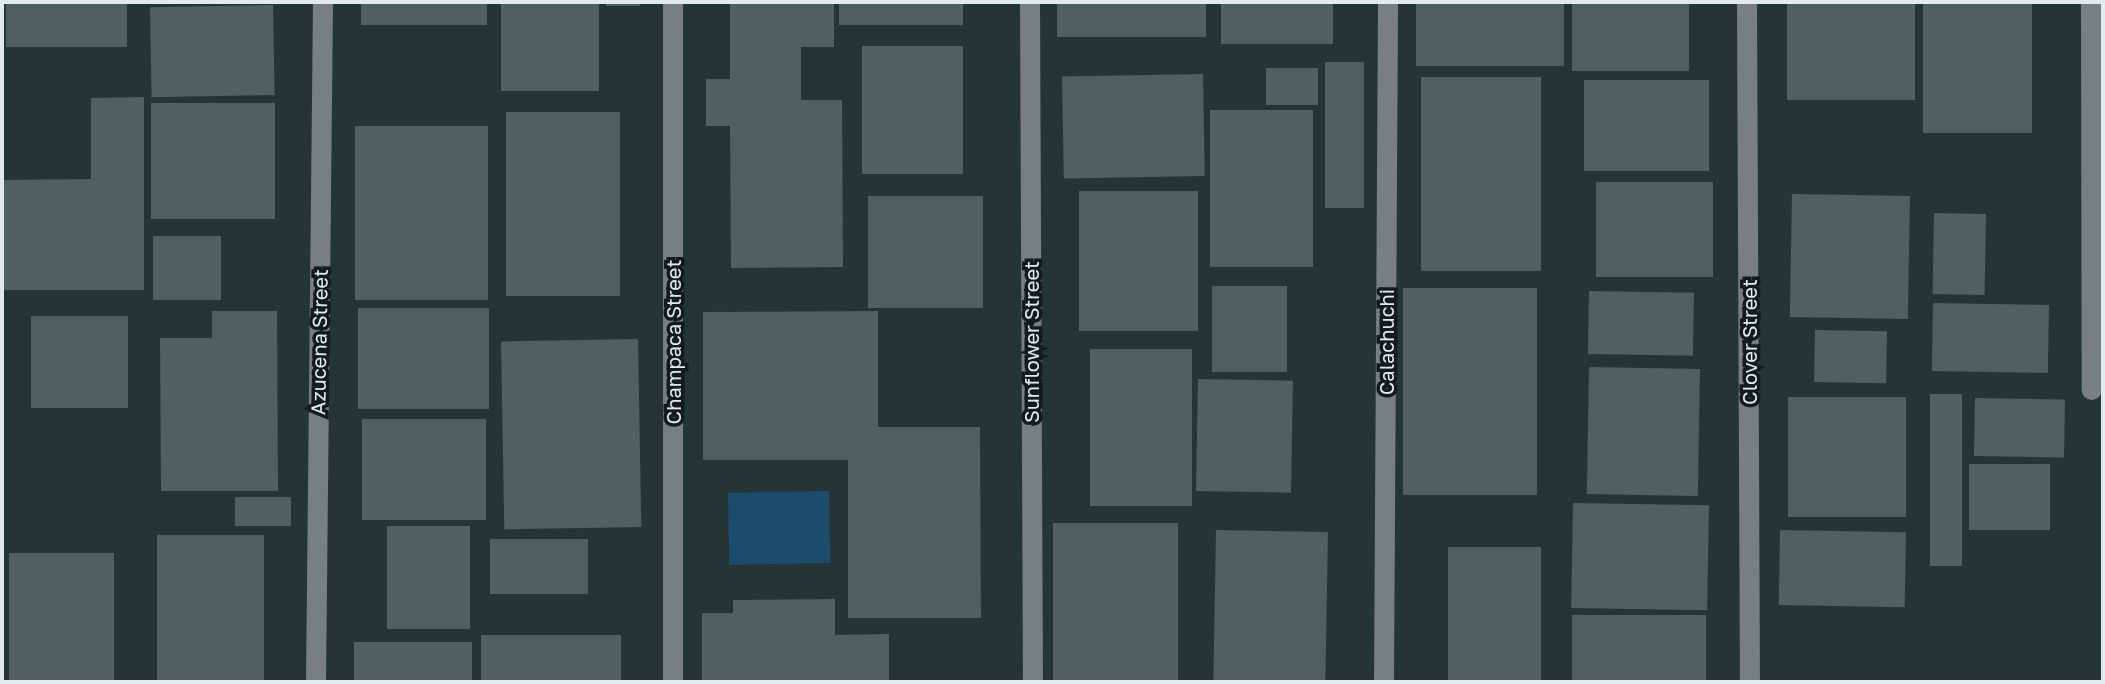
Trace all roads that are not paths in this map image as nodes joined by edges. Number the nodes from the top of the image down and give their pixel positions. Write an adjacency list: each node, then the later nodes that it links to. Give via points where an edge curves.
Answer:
1 (323, 2): 8 (street, Azucena Street)
2 (673, 2): 9 (street, Champaca Street)
3 (1030, 2): 10 (street, Sunflower Street)
4 (1388, 2): 11 (street, Calachuchi)
5 (1747, 2): 12 (street, Clover Street)
6 (2091, 2): 7 (street)
7 (2092, 390)
8 (316, 682)
9 (673, 682)
10 (1033, 682)
11 (1384, 682)
12 (1750, 682)

